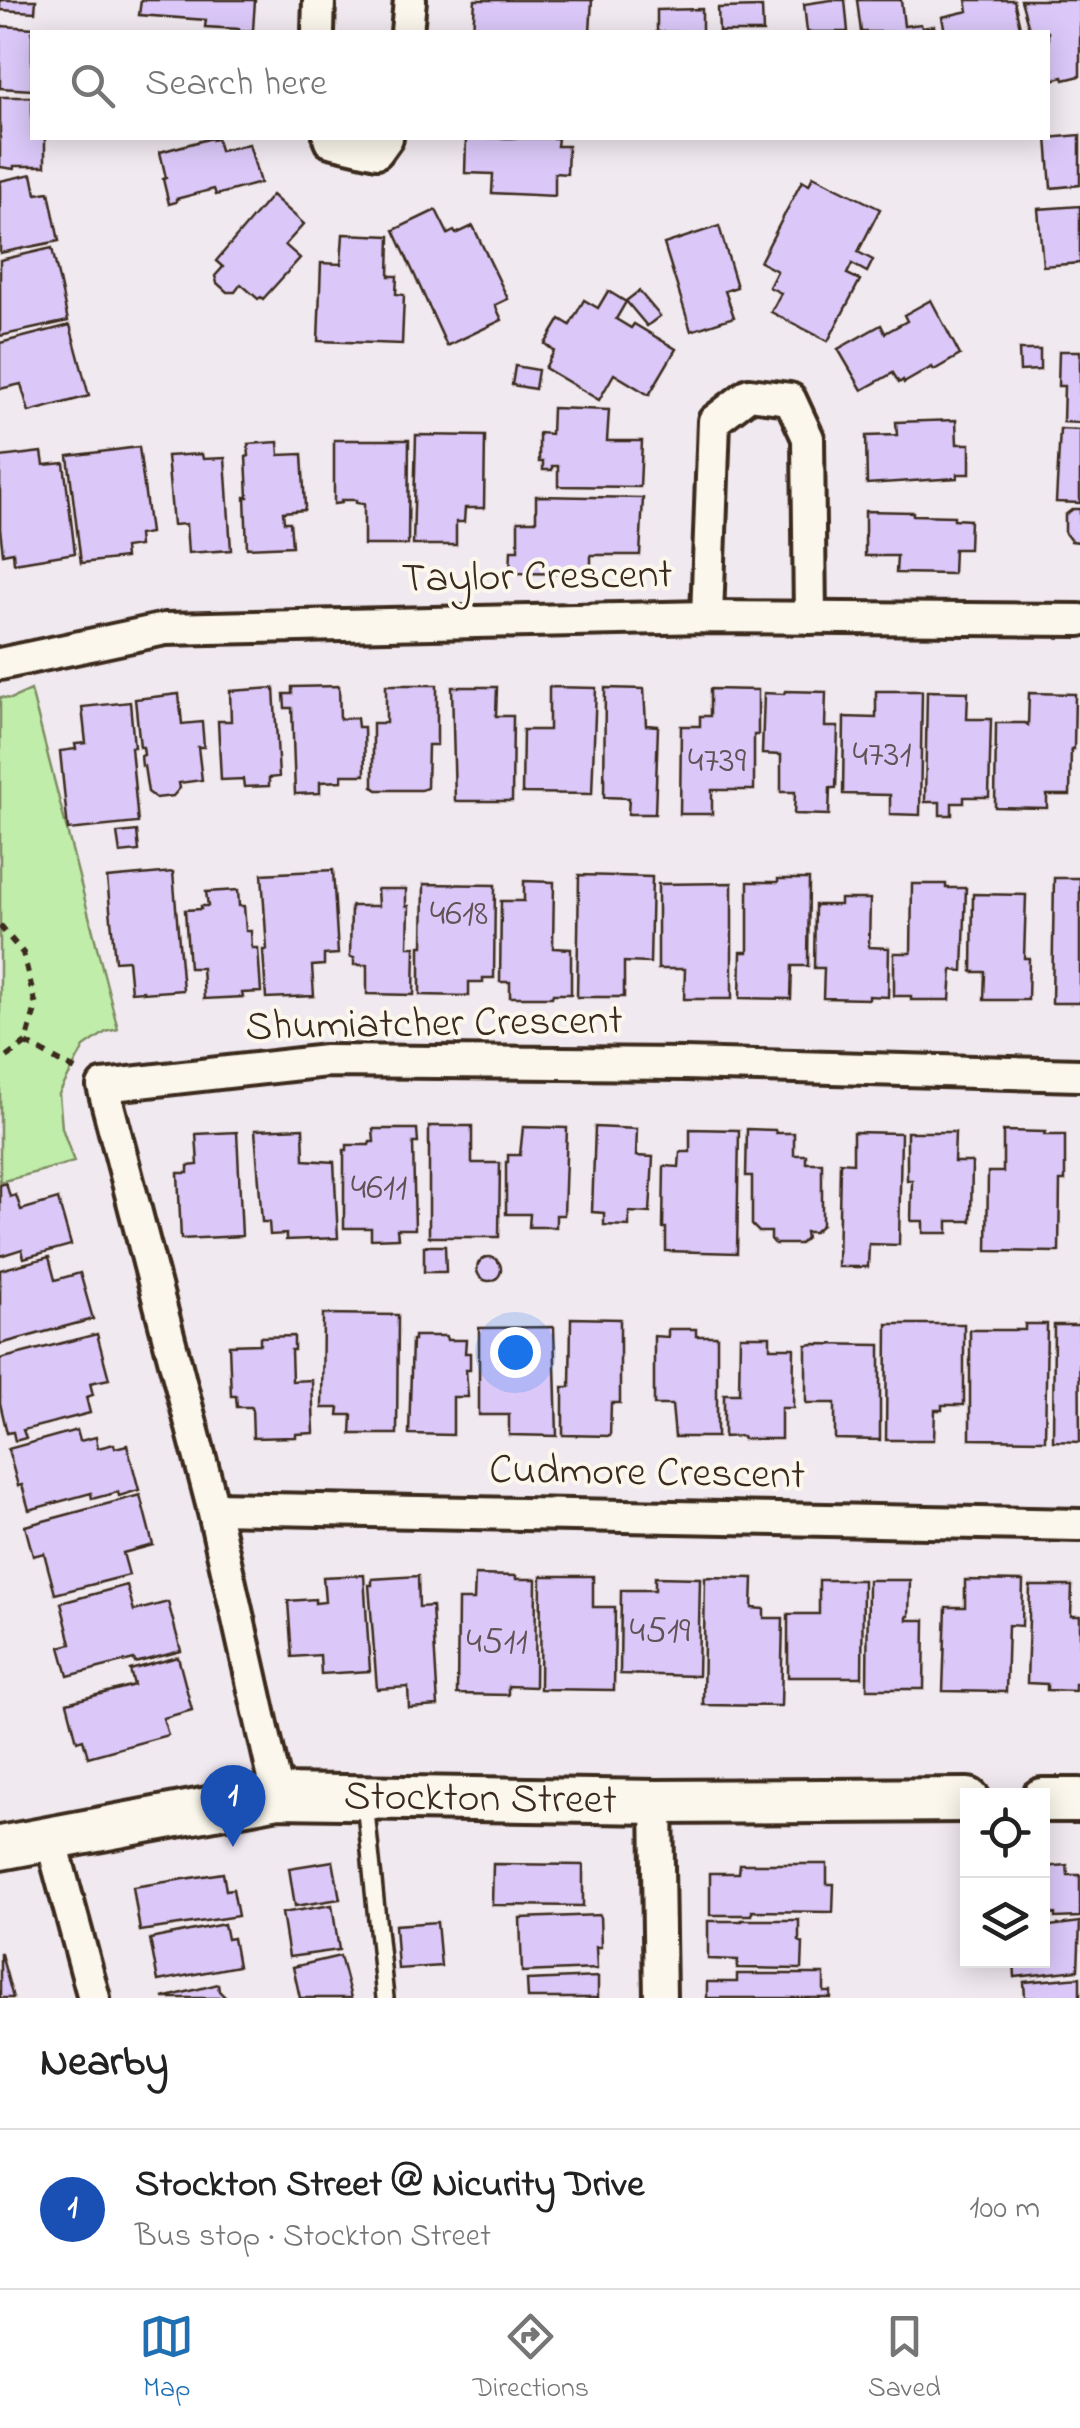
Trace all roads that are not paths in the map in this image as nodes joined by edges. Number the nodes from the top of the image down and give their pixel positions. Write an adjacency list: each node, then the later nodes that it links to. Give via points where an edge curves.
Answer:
1 (319, 0): 3 (street)
2 (410, 0): 4 (street)
3 (318, 30)
4 (407, 30)
5 (330, 140): 6 (street, via 376,152)
6 (385, 140)
7 (707, 617): 8 (street, Taylor Crescent); 8 (street, via 714,421 749,394 790,399 808,438); 10 (street, Taylor Crescent, via 165,629)
8 (810, 618): 9 (street, Taylor Crescent)
9 (1080, 620)
10 (0, 664)
11 (1080, 1075): 12 (street, Shumiatcher Crescent, via 326,1061 103,1086)
12 (213, 1508): 13 (street, Cudmore Crescent); 14 (street)
13 (1080, 1525)
14 (278, 1796): 15 (street, Stockton Street); 20 (street, Stockton Street)
15 (364, 1798): 19 (street, Stockton Street); 23 (lane)
16 (960, 1800): 19 (street, Stockton Street)
17 (1050, 1800): 18 (street)
18 (1080, 1800)
19 (657, 1802): 24 (street)
20 (51, 1838): 21 (street, Stockton Street); 22 (street)
21 (0, 1848)
22 (94, 1998)
23 (385, 1998)
24 (660, 1998)

